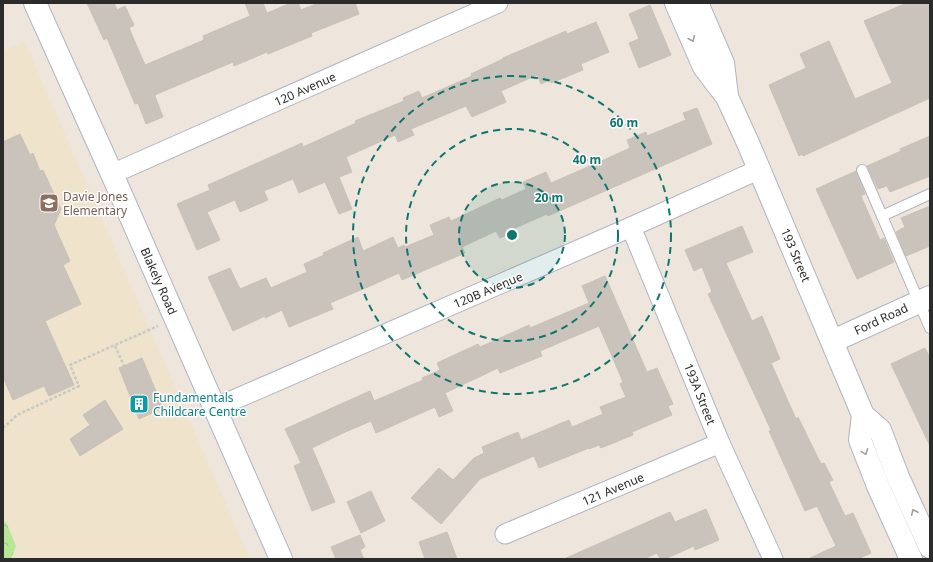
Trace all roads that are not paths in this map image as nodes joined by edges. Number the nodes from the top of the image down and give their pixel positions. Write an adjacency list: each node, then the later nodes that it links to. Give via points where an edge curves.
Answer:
1 (35, 3): 8 (street, Blakely Road)
2 (498, 3): 8 (street, 120 Avenue)
3 (676, 3): 5 (street, 193 Street, one-way to 5, via 704,66)
4 (697, 3): 5 (street, 193 Street, via 723,63)
5 (727, 97): 6 (street, 193 Street)
6 (760, 169): 11 (street, 120B Avenue); 14 (street, 193 Street)
7 (862, 170): 10 (lane)
8 (112, 174): 15 (street, Blakely Road)
9 (930, 194): 10 (lane)
10 (882, 216): 12 (lane)
11 (631, 228): 15 (street, 120B Avenue); 17 (street, 193A Street)
12 (924, 299): 13 (lane); 14 (street, Ford Road)
13 (930, 328)
14 (833, 341): 16 (street, 193 Street)
15 (214, 408): 20 (street, Blakely Road)
16 (863, 414): 19 (street, 193 Street, one-way to 16, via 880,430); 22 (street, 193 Street, one-way to 22, via 860,440)
17 (720, 443): 18 (street, 121 Avenue); 21 (street, 193A Street)
18 (505, 534)
19 (930, 547)
20 (281, 559)
21 (773, 559)
22 (911, 559)

